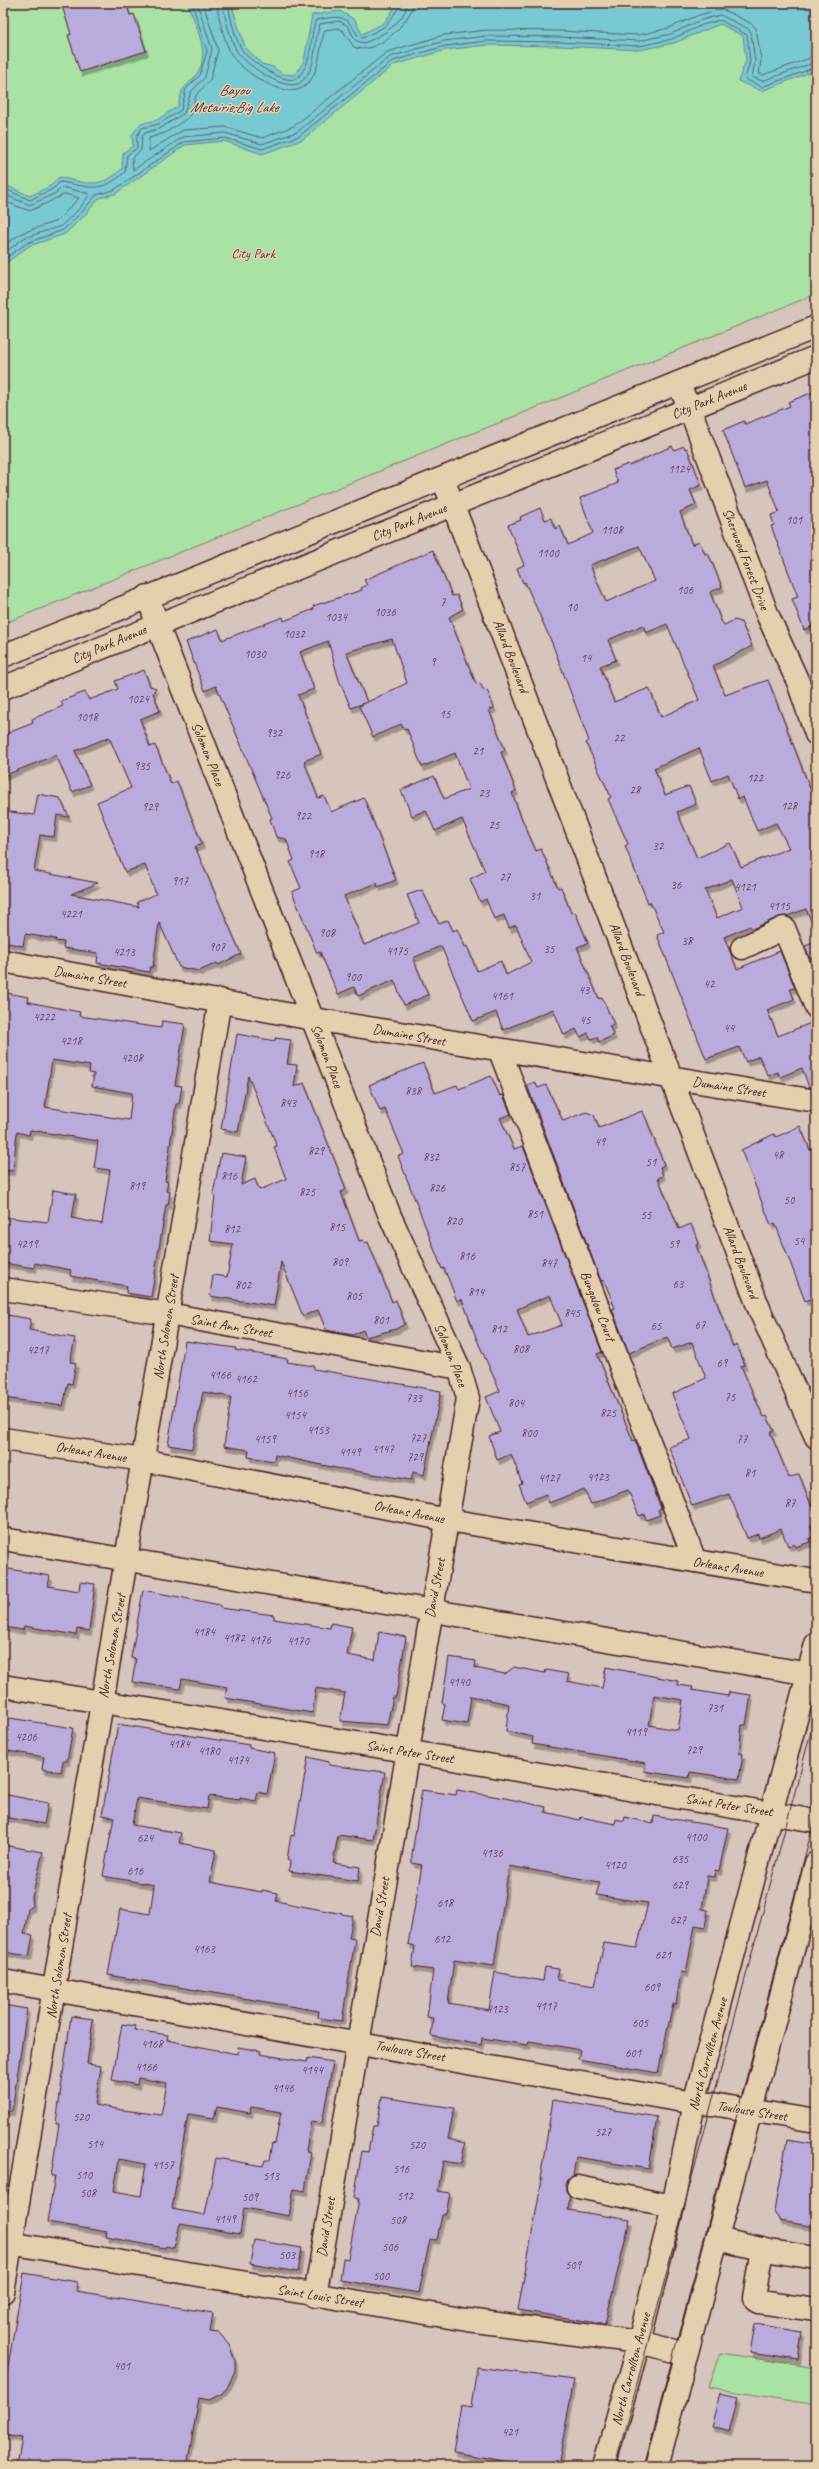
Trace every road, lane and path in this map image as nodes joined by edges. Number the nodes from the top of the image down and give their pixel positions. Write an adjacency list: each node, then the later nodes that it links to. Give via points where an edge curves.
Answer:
1 (816, 327): 3 (street, City Park Avenue)
2 (816, 357): 4 (street, City Park Avenue)
3 (678, 383): 4 (street, Sherwood Forest Drive); 5 (street, City Park Avenue)
4 (690, 409): 6 (street, City Park Avenue); 11 (street, Sherwood Forest Drive, via 768,616 798,682)
5 (443, 479): 6 (street, Allard Boulevard); 7 (street, City Park Avenue)
6 (453, 504): 8 (street, City Park Avenue); 18 (street, Allard Boulevard)
7 (148, 596): 8 (street, Solomon Place); 9 (street, City Park Avenue)
8 (157, 624): 10 (street, City Park Avenue); 16 (street, Solomon Place)
9 (3, 656)
10 (3, 688)
11 (816, 734)
12 (742, 948): 15 (street, via 784,928)
13 (3, 961): 14 (street, Dumaine Street)
14 (220, 1000): 16 (street, Dumaine Street); 21 (street, North Solomon Street)
15 (816, 1006)
16 (313, 1019): 17 (street, Dumaine Street); 22 (street, Solomon Place, via 390,1216)
17 (500, 1051): 18 (street, Dumaine Street); 29 (street, Bungalow Court)
18 (670, 1077): 19 (street, Dumaine Street); 23 (street, Allard Boulevard, via 760,1311)
19 (816, 1101)
20 (3, 1289): 21 (street, Saint Ann Street)
21 (168, 1314): 22 (street, Saint Ann Street); 25 (street, North Solomon Street)
22 (459, 1368): 26 (street, Solomon Place, via 468,1398)
23 (816, 1437)
24 (3, 1439): 25 (street, Orleans Avenue)
25 (144, 1460): 26 (street, Orleans Avenue); 28 (street, North Solomon Street)
26 (448, 1520): 29 (street, Orleans Avenue); 31 (street, David Street)
27 (3, 1539): 28 (street)
28 (126, 1561): 31 (street); 35 (street, North Solomon Street)
29 (695, 1561): 30 (street, Orleans Avenue)
30 (816, 1581)
31 (431, 1610): 33 (street); 36 (street, David Street)
32 (816, 1644): 33 (street, North Carrollton Avenue)
33 (812, 1674): 37 (street, North Carrollton Avenue)
34 (3, 1686): 35 (street, Saint Peter Street)
35 (102, 1701): 36 (street, Saint Peter Street); 41 (street, North Solomon Street)
36 (406, 1751): 37 (street, Saint Peter Street); 42 (street, David Street)
37 (773, 1812): 38 (street, Saint Peter Street); 43 (street, North Carrollton Avenue)
38 (816, 1821)
39 (816, 1863): 44 (street)
40 (3, 1981): 41 (street, Toulouse Street)
41 (55, 1989): 42 (street, Toulouse Street); 49 (street, North Solomon Street)
42 (356, 2042): 43 (street, Toulouse Street); 53 (street, David Street)
43 (694, 2103): 44 (street, Toulouse Street); 47 (street, North Carrollton Avenue)
44 (752, 2110): 45 (street, Toulouse Street); 48 (street)
45 (816, 2121)
46 (578, 2188): 47 (street)
47 (673, 2206): 55 (street, North Carrollton Avenue)
48 (717, 2239): 50 (street); 56 (street)
49 (7, 2243): 52 (street, North Solomon Street); 53 (street, Saint Louis Street)
50 (762, 2249): 51 (street); 54 (street, via 754,2298 760,2302)
51 (816, 2258)
52 (3, 2292)
53 (315, 2296): 55 (street, Saint Louis Street, via 467,2320)
54 (816, 2310)
55 (639, 2342): 56 (street, Saint Louis Street); 57 (street, North Carrollton Avenue)
56 (686, 2354): 58 (street)
57 (604, 2466)
58 (657, 2466)

